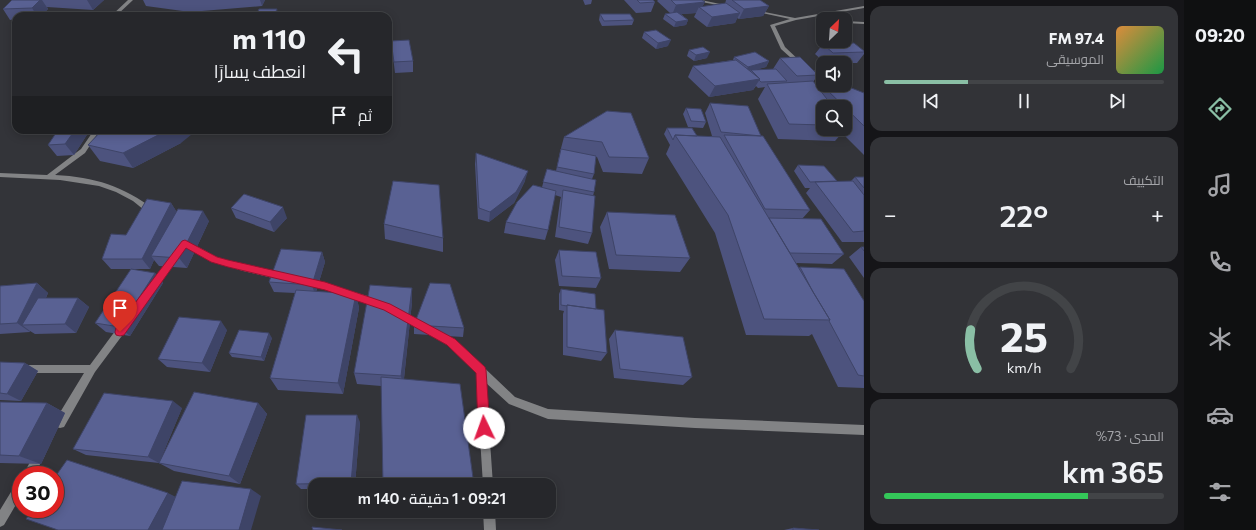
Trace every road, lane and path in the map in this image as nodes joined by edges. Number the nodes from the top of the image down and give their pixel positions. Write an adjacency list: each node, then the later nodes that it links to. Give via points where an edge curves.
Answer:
1 (131, 0): 6 (street)
2 (693, 0): 3 (street)
3 (737, 8)
4 (864, 8): 7 (street)
5 (752, 11): 7 (street)
6 (118, 12)
7 (796, 19): 8 (street); 11 (street, via 772,25 783,48 802,66)
8 (816, 20)
9 (852, 22): 10 (street)
10 (864, 23)
11 (816, 73)
12 (94, 134): 14 (street, via 83,150)
13 (0, 176): 14 (street)
14 (47, 178): 15 (street, via 101,183 125,194)
15 (158, 218)
16 (148, 294): 20 (street, via 182,241 214,259 325,286 390,308 451,342)
17 (129, 319): 19 (street)
18 (15, 369): 19 (street)
19 (92, 369): 21 (street)
20 (481, 370): 22 (street, via 512,401 548,414); 25 (street)
21 (56, 429)
22 (864, 430)
23 (44, 449): 24 (street)
24 (34, 466)
25 (488, 478)
26 (12, 501): 28 (street)
27 (489, 518): 29 (street)
28 (0, 521)
29 (490, 530)

